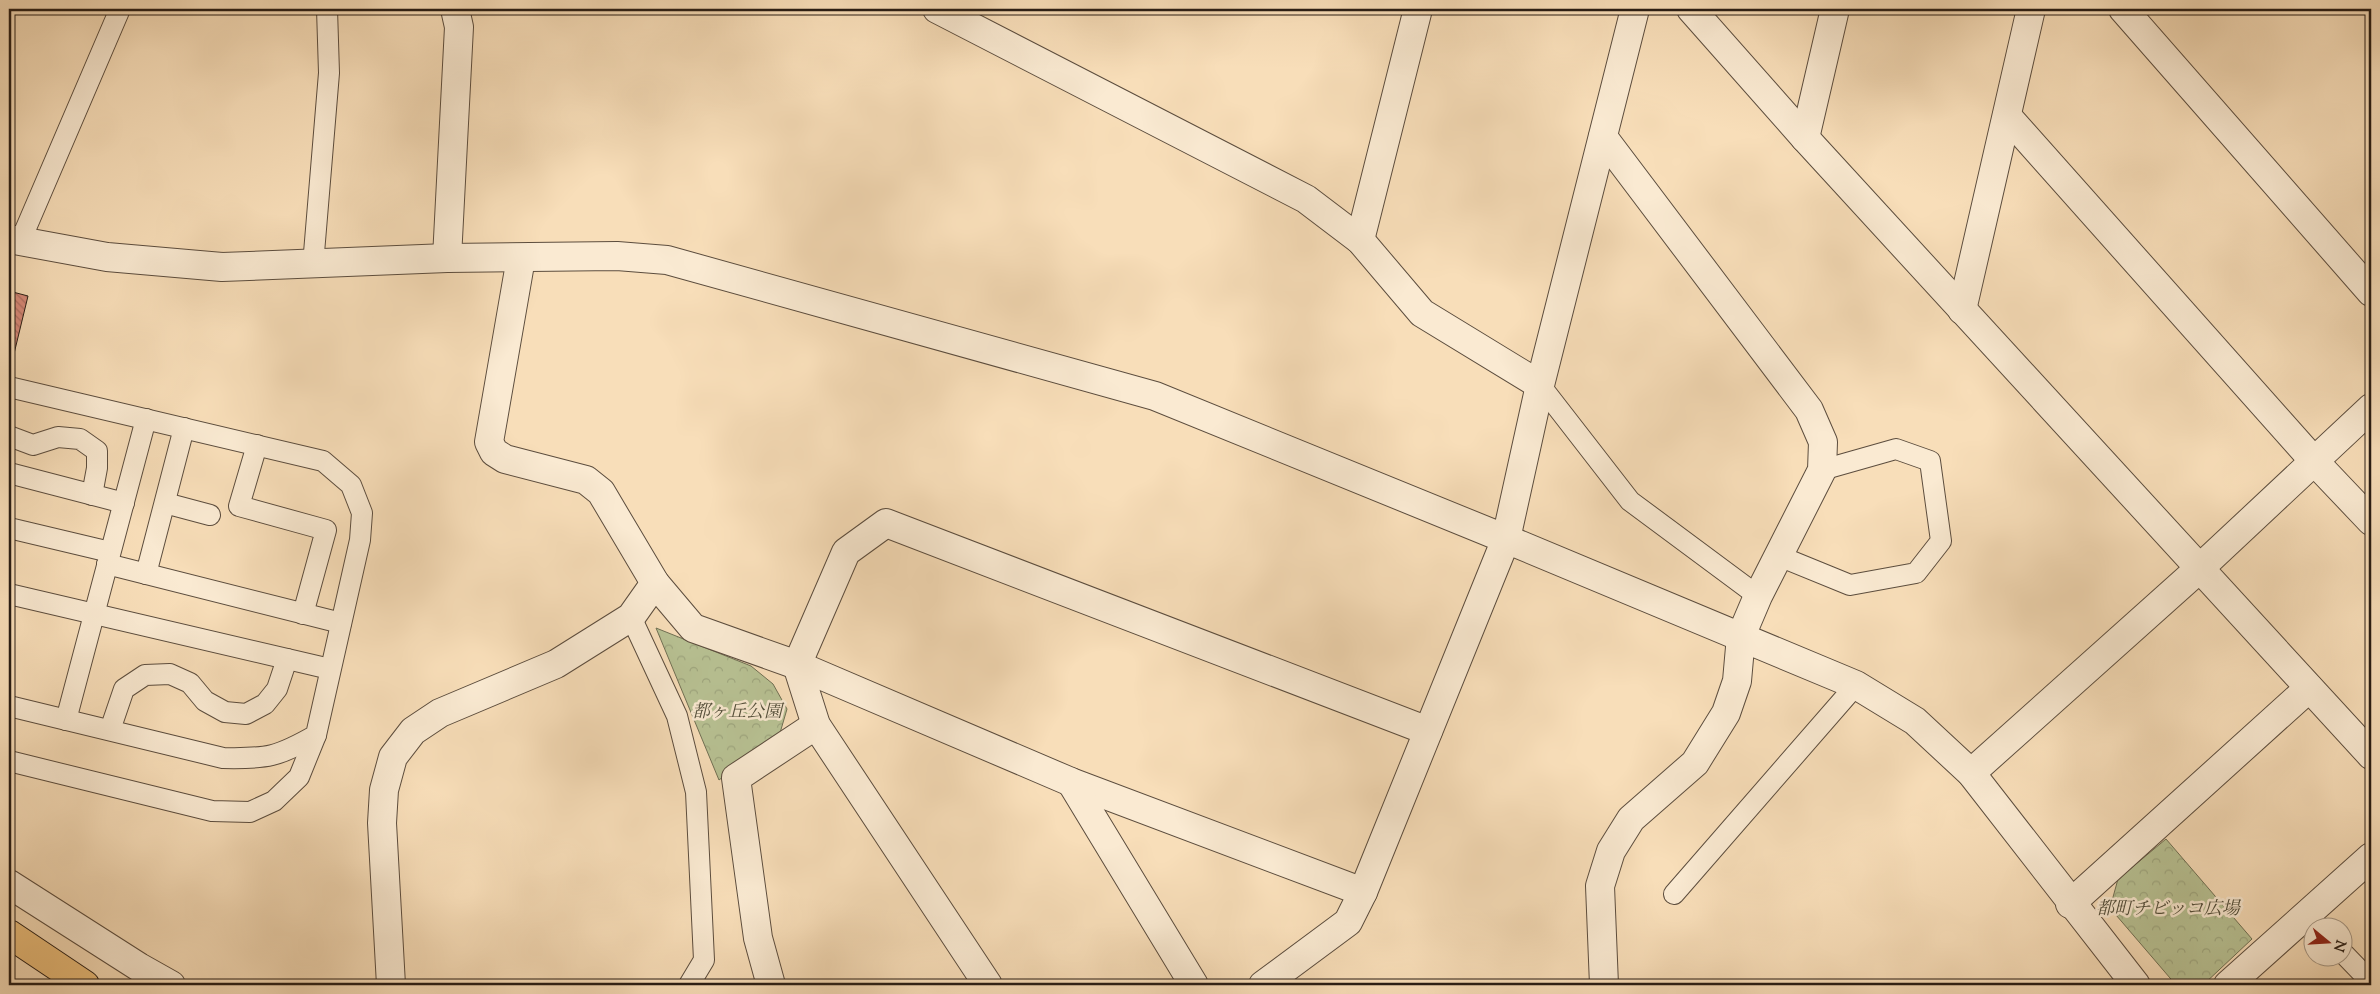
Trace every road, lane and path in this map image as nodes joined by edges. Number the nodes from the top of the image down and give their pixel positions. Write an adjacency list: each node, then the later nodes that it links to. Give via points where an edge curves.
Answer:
1 (120, 9): 14 (lane)
2 (327, 9): 18 (lane, via 329,73)
3 (455, 9): 16 (street, via 459,27)
4 (937, 9): 15 (street, via 1306,199)
5 (1418, 9): 15 (street)
6 (1634, 9): 12 (street)
7 (1691, 9): 13 (street)
8 (1835, 9): 13 (street)
9 (2031, 9): 11 (street)
10 (2123, 9): 19 (street)
11 (2007, 116): 20 (street); 28 (street)
12 (1604, 137): 21 (street); 29 (street, via 1809,410 1823,442)
13 (1805, 138): 20 (street)
14 (14, 240): 18 (street, via 107,257 222,267)
15 (1360, 240): 21 (street, via 1422,313)
16 (447, 258): 17 (street); 18 (street)
17 (521, 258): 37 (street, via 617,256 667,260 1155,396); 42 (street, via 489,442 494,452 505,459 586,480 601,492)
18 (312, 265)
19 (2371, 292)
20 (1962, 310): 40 (street)
21 (1540, 385): 37 (street); 44 (lane, via 1630,501)
22 (9, 387): 24 (lane)
23 (2371, 408): 28 (street)
24 (146, 419): 25 (lane); 32 (lane)
25 (184, 428): 27 (lane); 33 (lane)
26 (9, 436): 31 (lane, via 33,445 58,437 80,439 96,451 97,468)
27 (256, 445): 46 (lane, via 239,506 326,530); 48 (lane, via 323,461 351,485 362,513 360,540)
28 (2314, 461): 35 (street); 40 (street)
29 (1822, 470): 38 (street); 38 (lane, via 1896,449 1930,462 1941,541 1916,573 1850,585)
30 (9, 474): 31 (lane)
31 (92, 495): 32 (lane)
32 (124, 503): 39 (lane)
33 (165, 503): 34 (lane); 41 (lane)
34 (210, 515)
35 (2371, 521)
36 (9, 528): 39 (lane)
37 (1506, 539): 49 (street); 59 (street)
38 (1779, 556): 44 (street)
39 (109, 558): 41 (lane); 45 (lane)
40 (2200, 568): 54 (street); 63 (street)
41 (146, 574): 46 (lane)
42 (655, 583): 47 (street); 51 (street, via 693,628)
43 (9, 594): 45 (lane)
44 (1758, 596): 49 (street)
45 (94, 614): 50 (lane); 56 (lane)
46 (302, 614): 48 (lane)
47 (631, 617): 78 (street, via 556,664 440,713 413,731 393,757 384,790 382,823); 79 (lane, via 677,716 696,792 704,960)
48 (341, 623): 52 (lane)
49 (1741, 636): 53 (street); 83 (street, via 1737,680 1726,713 1694,764 1630,819 1611,851 1600,886)
50 (286, 659): 52 (lane); 58 (lane, via 277,689 265,704 246,714 225,712 205,701 190,683 170,674 145,675 124,689)
51 (797, 665): 57 (street); 59 (street, via 846,552 886,523); 64 (street)
52 (330, 669): 60 (lane)
53 (1856, 685): 63 (street, via 1915,721); 68 (lane)
54 (2309, 688): 61 (street); 69 (street)
55 (9, 706): 56 (lane)
56 (66, 720): 58 (lane)
57 (816, 725): 74 (street); 80 (street, via 736,778 758,938)
58 (110, 730): 60 (lane, via 223,758 259,759 288,751)
59 (1428, 731): 67 (street)
60 (316, 735): 62 (lane, via 299,777 274,801 250,812 212,811)
61 (2371, 755)
62 (9, 762)
63 (1971, 774): 69 (street)
64 (1071, 782): 67 (street); 81 (street)
65 (2371, 857): 70 (street)
66 (9, 884): 77 (street)
67 (1363, 892): 82 (street, via 1348,922)
68 (1674, 894)
69 (2070, 904): 84 (street)
70 (2317, 916)
71 (2302, 929): 85 (street)
72 (9, 934): 76 (highway)
73 (2352, 962): 75 (lane)
74 (976, 981)
75 (2371, 982)
76 (85, 985)
77 (172, 985)
78 (391, 985)
79 (689, 985)
80 (771, 985)
81 (1194, 985)
82 (1263, 985)
83 (1604, 985)
84 (2136, 985)
85 (2228, 985)

